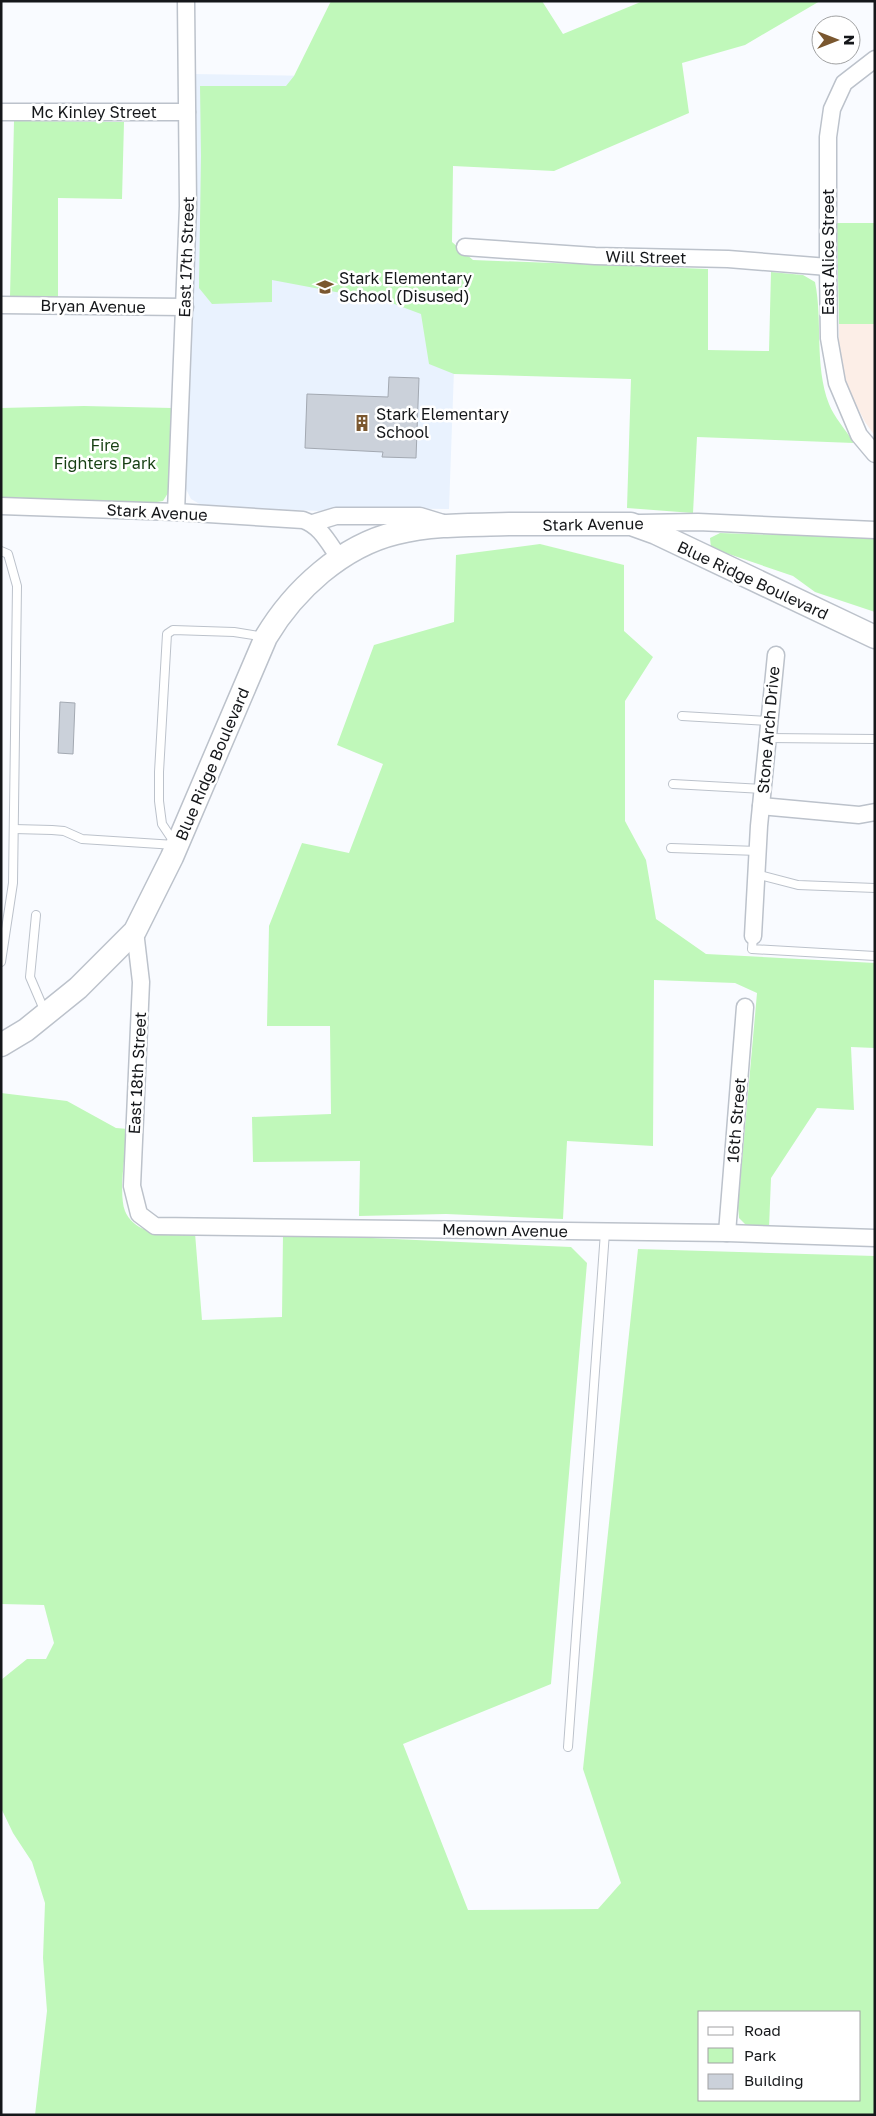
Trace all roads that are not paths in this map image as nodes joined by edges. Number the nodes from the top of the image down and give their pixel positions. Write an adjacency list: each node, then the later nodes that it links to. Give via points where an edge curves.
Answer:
1 (186, 1): 4 (street, East 17th Street)
2 (875, 59): 6 (street, East Alice Street, via 844,83 832,109 828,137)
3 (1, 112): 4 (street, Mc Kinley Street)
4 (187, 112): 8 (street, East 17th Street)
5 (465, 247): 6 (street, Will Street, via 595,256 728,258)
6 (828, 267): 9 (street, East Alice Street, via 829,338 837,384 860,434)
7 (1, 305): 8 (street, Bryan Avenue)
8 (185, 307): 11 (street, East 17th Street)
9 (875, 454)
10 (1, 506): 11 (street, Stark Avenue)
11 (176, 512): 12 (street, Stark Avenue)
12 (313, 523): 14 (street, Stark Avenue, via 336,516 420,516); 17 (street)
13 (631, 524): 14 (main road, Stark Avenue); 15 (street, Stark Avenue, via 698,522); 19 (main road, Blue Ridge Boulevard)
14 (447, 525): 17 (main road, Blue Ridge Boulevard, via 395,533 361,546)
15 (875, 530)
16 (1, 551): 28 (lane, via 8,554 17,586)
17 (340, 559): 18 (main road, Blue Ridge Boulevard, via 301,590 277,618)
18 (266, 637): 29 (main road, Blue Ridge Boulevard); 29 (lane, via 234,632 174,630 167,634 159,801 162,824)
19 (875, 637)
20 (776, 655): 22 (street, Stone Arch Drive)
21 (682, 716): 22 (lane)
22 (769, 721): 23 (street, Stone Arch Drive)
23 (768, 738): 24 (lane); 26 (street, Stone Arch Drive)
24 (875, 739)
25 (673, 784): 26 (lane)
26 (762, 798): 27 (street, Stone Arch Drive, via 860,815); 31 (street, Stone Arch Drive)
27 (875, 812)
28 (14, 829): 29 (lane, via 64,831 82,839); 38 (lane, via 13,883)
29 (177, 846): 35 (main road, Blue Ridge Boulevard)
30 (671, 848): 31 (lane)
31 (758, 851): 32 (street, Stone Arch Drive)
32 (756, 874): 33 (lane, via 798,885); 36 (street, Stone Arch Drive)
33 (875, 888)
34 (36, 914): 40 (lane, via 30,977)
35 (135, 931): 40 (main road, Blue Ridge Boulevard, via 78,988); 42 (street, East 18th Street, via 142,982 132,1186)
36 (752, 936): 37 (lane, via 752,949)
37 (875, 956)
38 (1, 962)
39 (745, 1007): 44 (street, 16th Street)
40 (45, 1014): 41 (main road, Blue Ridge Boulevard)
41 (1, 1045)
42 (138, 1214): 43 (street, Menown Avenue, via 155,1226)
43 (605, 1232): 44 (street, Menown Avenue); 46 (lane)
44 (727, 1233): 45 (street, Menown Avenue)
45 (875, 1238)
46 (568, 1747)

